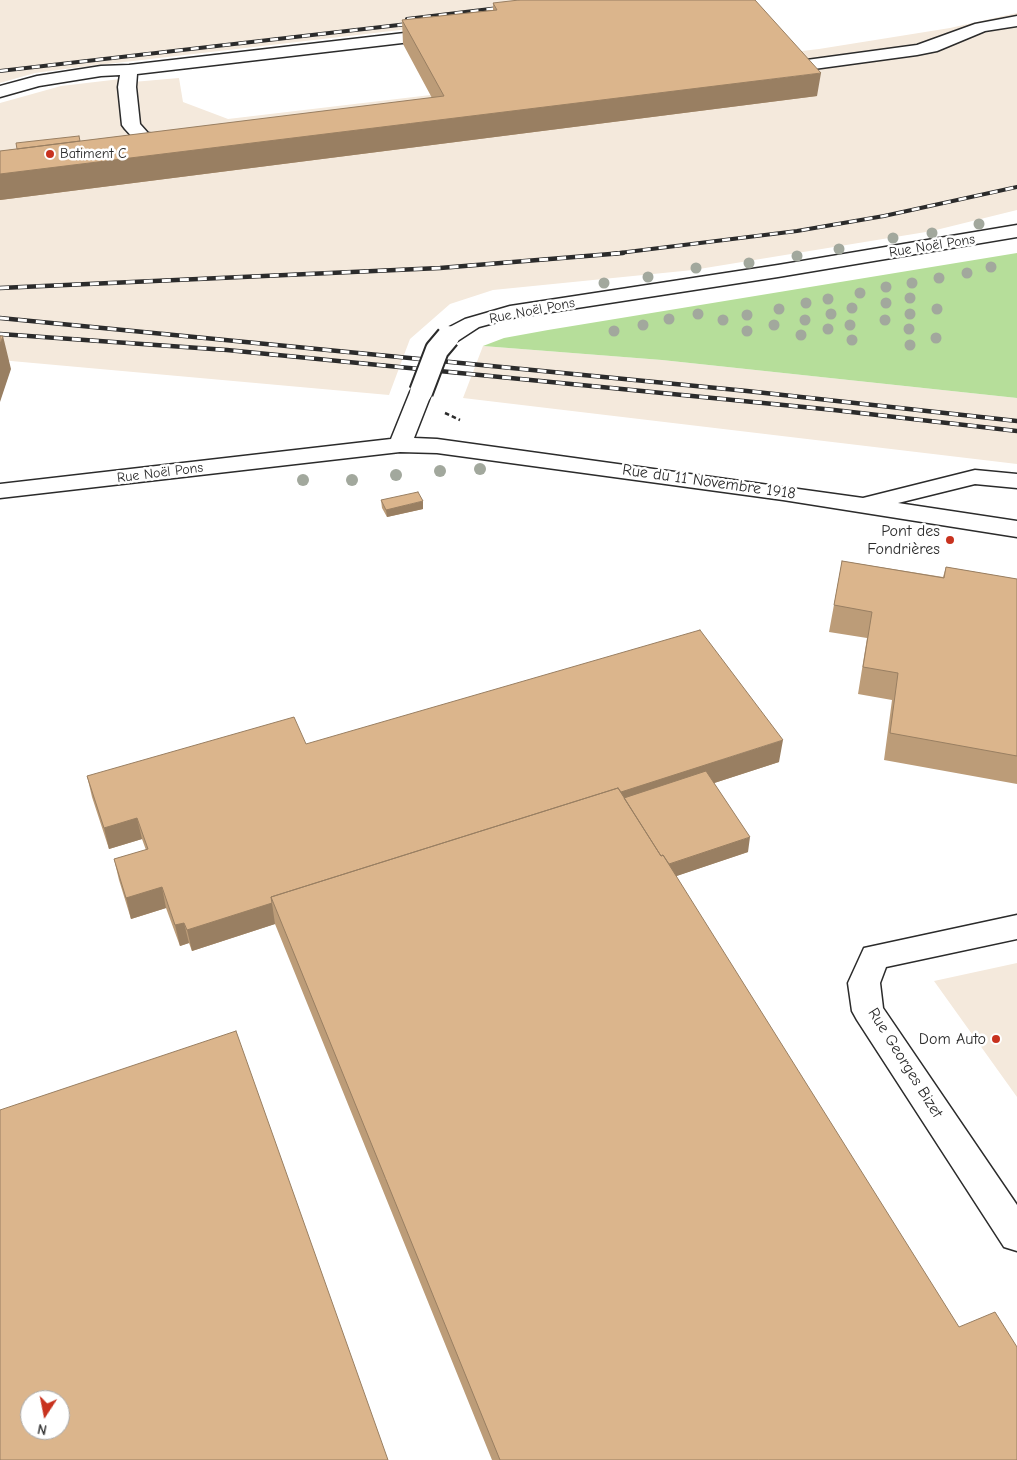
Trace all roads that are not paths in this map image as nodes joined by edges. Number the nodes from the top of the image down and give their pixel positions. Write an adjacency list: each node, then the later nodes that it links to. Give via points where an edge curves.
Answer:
1 (1017, 21): 4 (street, via 981,27 918,50)
2 (451, 32): 3 (street)
3 (129, 70): 5 (street, via 36,81); 6 (street, via 127,87 131,125 142,137 164,143)
4 (764, 71)
5 (0, 92)
6 (188, 143)
7 (1017, 231): 8 (street, Rue Noël Pons, bridge, via 510,312 472,323 448,337 437,350)
8 (400, 445): 10 (street, Rue Noël Pons); 11 (street, Rue du 11 Novembre 1918, via 516,456)
9 (1017, 481): 11 (street, via 976,477)
10 (0, 491)
11 (861, 504): 12 (street, Rue du 11 Novembre 1918)
12 (1017, 530)
13 (1017, 927): 14 (street, Rue Georges Bizet, via 875,957 864,983 868,1011)
14 (1017, 1235)

